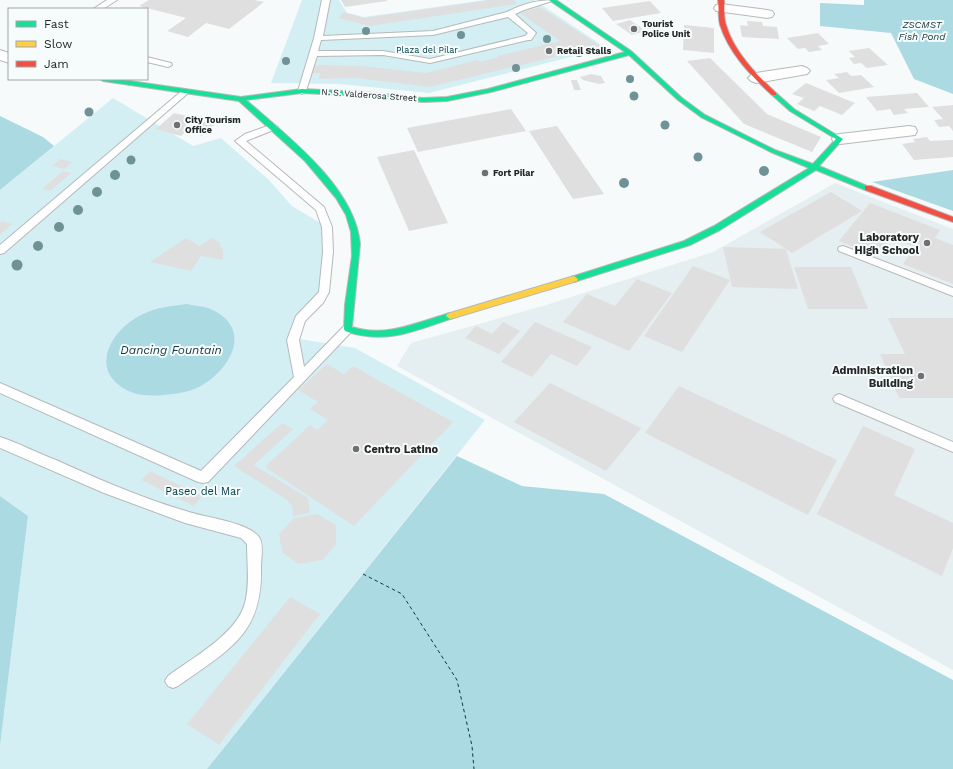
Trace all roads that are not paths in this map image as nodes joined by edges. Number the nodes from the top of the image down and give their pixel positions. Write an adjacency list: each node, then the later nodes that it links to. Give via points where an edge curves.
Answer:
1 (112, 0): 5 (lane)
2 (326, 0): 8 (lane)
3 (551, 0): 6 (lane, via 521,8); 9 (street)
4 (721, 4): 7 (street); 14 (street, via 723,24 731,41)
5 (100, 8)
6 (510, 14): 8 (lane, via 433,33); 10 (lane, via 532,33 528,38 430,61 383,53)
7 (768, 14)
8 (318, 38): 10 (lane)
9 (630, 53): 16 (street, N. S. Valderosa Street, via 489,91 447,99 423,100 357,93); 22 (street, via 686,104 715,123)
10 (314, 54): 16 (lane)
11 (148, 59): 12 (lane)
12 (168, 65)
13 (802, 72): 14 (street)
14 (756, 78): 21 (street, via 792,110)
15 (109, 80): 17 (street, N. S. Valderosa Street)
16 (302, 91): 18 (street, N. S. Valderosa Street)
17 (184, 92): 18 (street, N. S. Valderosa Street); 25 (lane)
18 (241, 99): 19 (street)
19 (273, 127): 27 (street, via 300,152 344,202 351,217 355,231 355,248 347,316); 28 (lane, via 240,141 320,209 327,227 328,252 324,292 300,319 293,340)
20 (909, 130): 21 (street)
21 (840, 139): 22 (street)
22 (814, 168): 23 (street); 27 (street, via 687,243 393,333 368,335)
23 (953, 220)
24 (843, 248): 26 (lane)
25 (0, 251)
26 (953, 292)
27 (348, 329): 28 (lane)
28 (300, 376): 29 (lane, via 203,478)
29 (0, 388)
30 (839, 399): 32 (lane)
31 (0, 442): 33 (lane, via 184,517 245,533 254,542 254,594 246,619 224,642)
32 (953, 447)
33 (173, 681)

